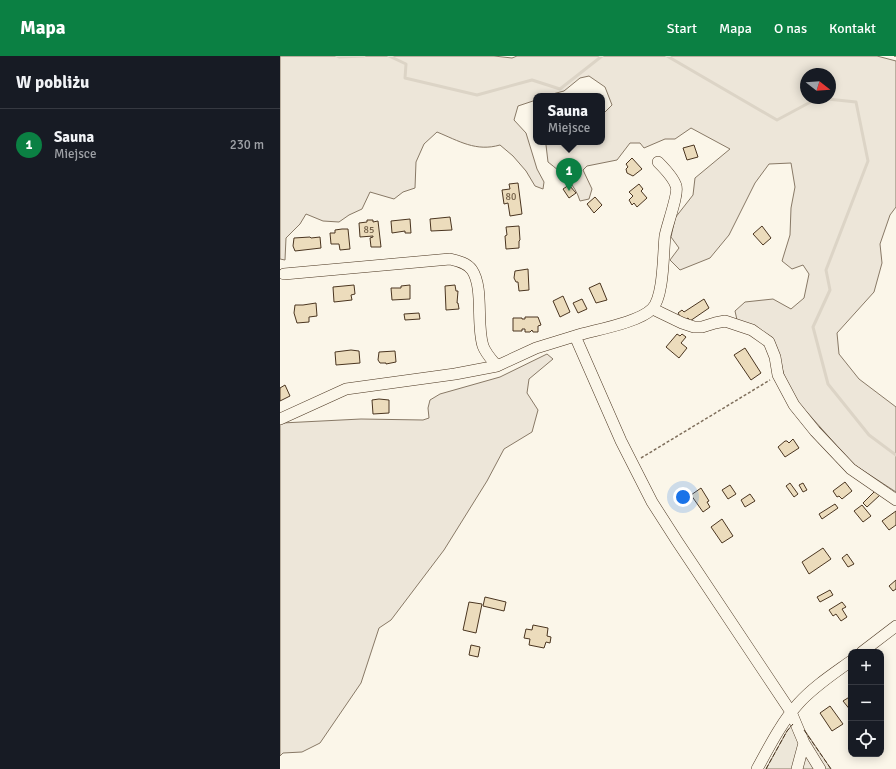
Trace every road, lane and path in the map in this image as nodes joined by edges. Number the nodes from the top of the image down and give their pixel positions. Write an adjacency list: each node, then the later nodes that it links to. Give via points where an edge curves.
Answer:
1 (658, 162): 3 (street, via 676,185 677,193 665,235 660,291)
2 (284, 274): 5 (street, via 450,259 462,262 472,269 476,278 483,347)
3 (653, 309): 4 (street, via 629,321); 6 (street, via 694,327 725,321 752,330 769,342)
4 (575, 336): 5 (street, via 536,348); 8 (street, via 621,442)
5 (497, 366): 7 (street, via 346,389)
6 (778, 375): 8 (path); 9 (street, via 794,405 815,432 851,469)
7 (280, 419)
8 (633, 463): 13 (street, via 652,502)
9 (896, 500)
10 (896, 626): 11 (street)
11 (866, 649)
12 (848, 663): 13 (street, via 808,694)
13 (791, 712): 14 (street); 15 (street)
14 (804, 743): 16 (street); 17 (street)
15 (757, 769)
16 (797, 769)
17 (820, 769)

